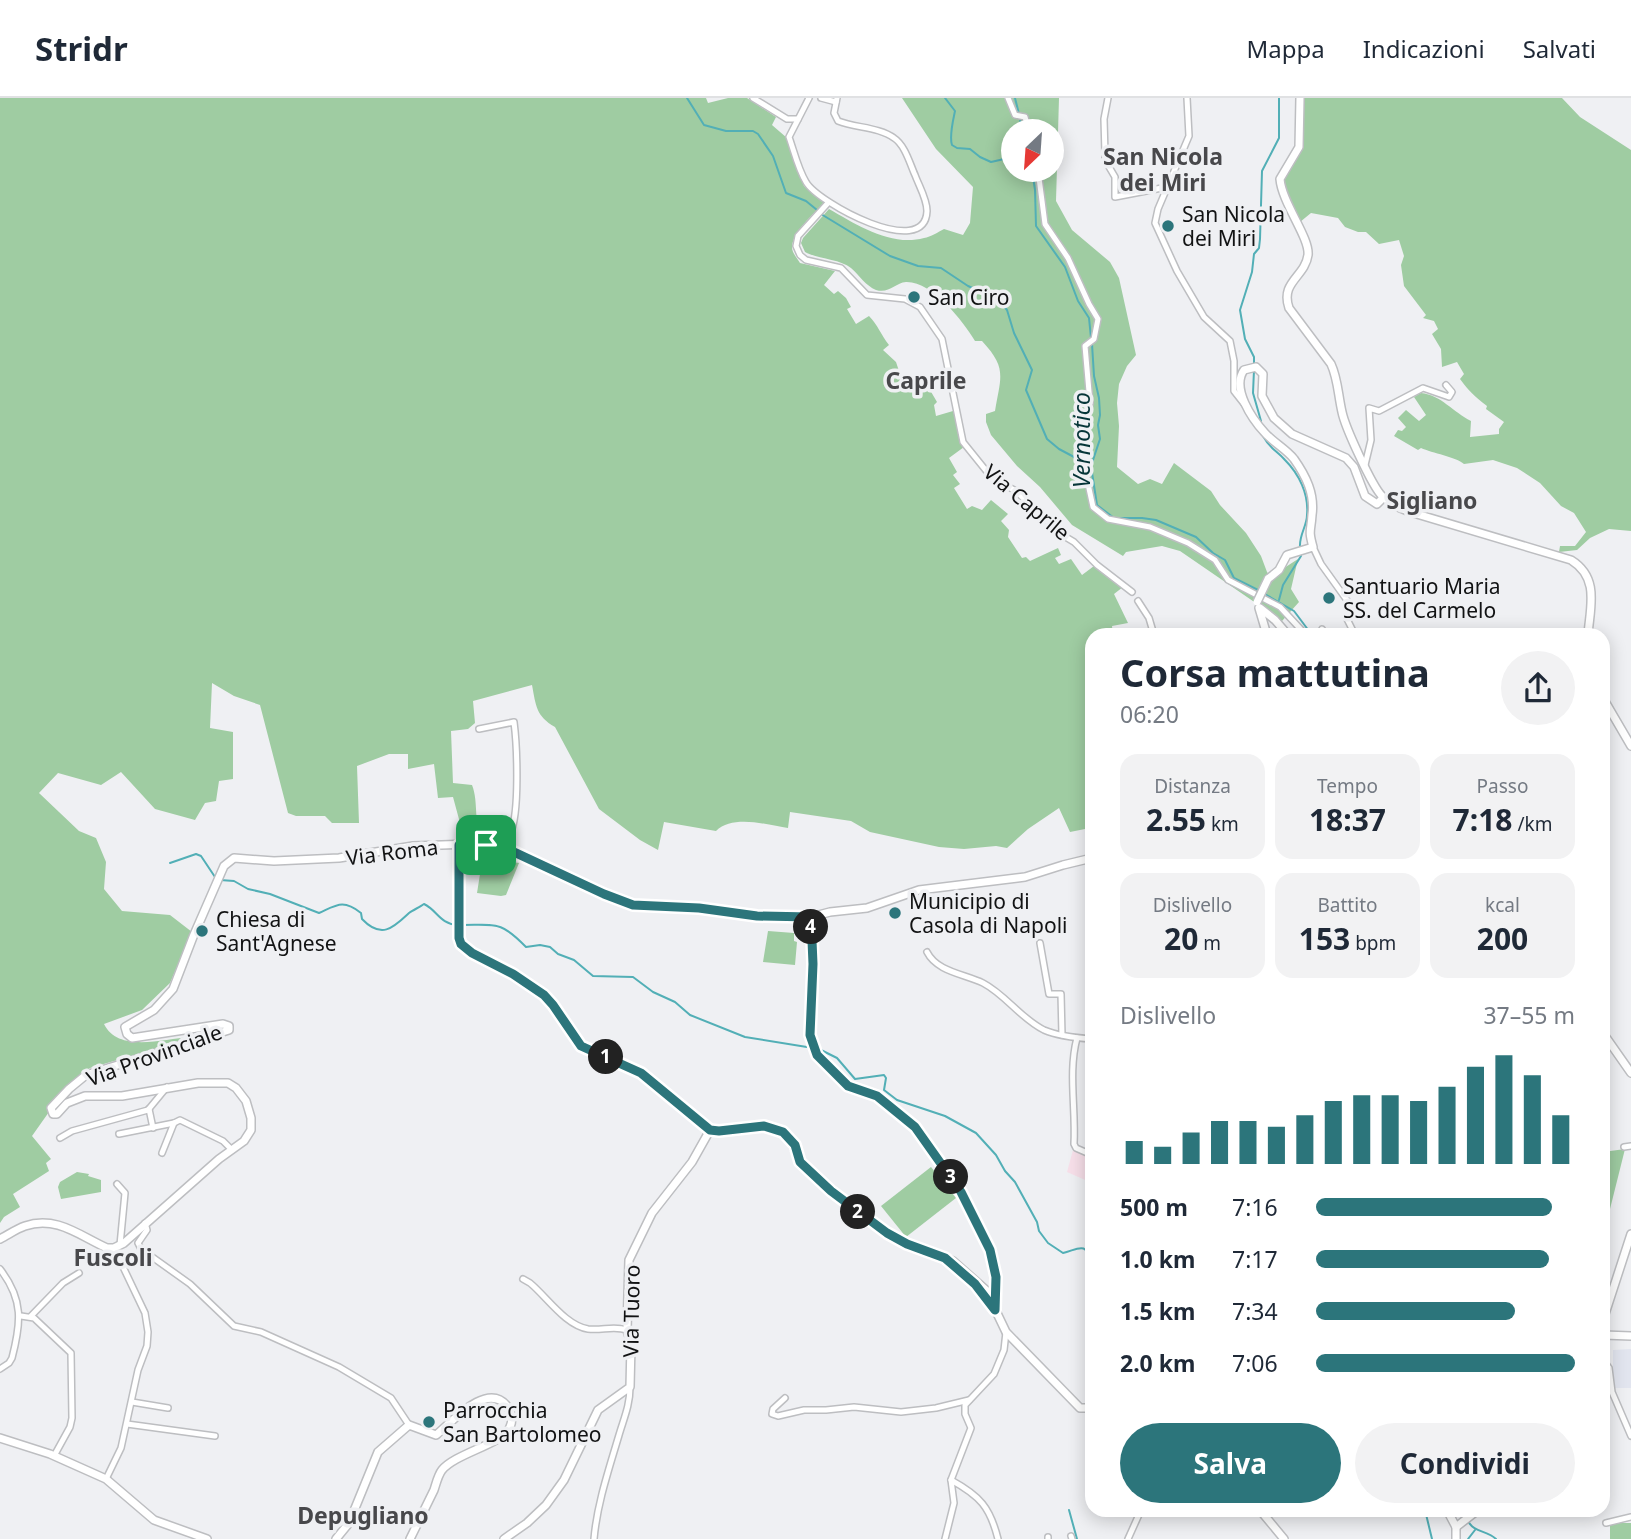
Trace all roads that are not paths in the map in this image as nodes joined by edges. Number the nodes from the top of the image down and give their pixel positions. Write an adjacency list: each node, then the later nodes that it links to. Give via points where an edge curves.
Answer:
1 (753, 98): 9 (street, via 787,119)
2 (809, 98): 9 (street)
3 (821, 98): 8 (street)
4 (1008, 98): 10 (street, via 1018,115)
5 (1108, 98): 12 (street, via 1105,160 1115,177 1115,197)
6 (1187, 98): 12 (street, via 1189,136)
7 (1300, 98): 16 (street, via 1299,147 1280,179 1308,257 1286,299 1336,373 1347,429)
8 (836, 100): 13 (street, via 838,121 885,132 899,141 927,210 914,229 895,231)
9 (798, 119): 13 (street, via 789,136 806,184)
10 (1027, 119)
11 (1040, 182): 27 (street, via 1045,224 1069,258 1098,319 1094,339 1085,346 1090,403 1086,462 1093,507 1108,519 1150,527 1188,543 1215,560 1228,580 1280,607)
12 (1167, 187): 15 (street, via 1155,223 1204,317 1230,341 1234,391)
13 (826, 206): 19 (street, Via Caprile, via 801,233 796,246 800,255 841,268 867,295 905,299 925,312 942,339 963,442 992,478 1016,491)
14 (1446, 385): 16 (street, via 1450,397 1423,388 1379,411 1369,408 1371,440)
15 (1248, 406): 17 (street, via 1240,380 1242,373 1252,368 1264,374 1263,400 1283,426 1346,458 1370,501 1377,504); 18 (street, via 1264,432 1289,453 1307,478 1312,504)
16 (1365, 465): 17 (street)
17 (1383, 498): 29 (street, via 1410,512 1581,566 1590,582)
18 (1310, 548): 21 (street, bridge, via 1291,553 1268,579); 28 (street, via 1354,610 1346,617)
19 (1132, 592)
20 (1138, 601): 24 (street)
21 (1258, 605): 22 (street); 23 (street)
22 (1272, 618): 23 (street); 26 (street)
23 (1264, 624): 25 (street)
24 (1152, 628)
25 (1265, 628)
26 (1281, 628)
27 (1300, 628)
28 (1352, 628)
29 (1588, 628)
30 (1610, 710): 32 (street)
31 (479, 729): 34 (street, via 514,722 516,743 510,832 502,842)
32 (1631, 746)
33 (459, 845): 34 (street, Via Roma); 36 (street, Via Roma, via 402,847 339,858 234,859 224,866); 49 (street, via 461,944 544,995 581,1046 641,1073)
34 (486, 845): 37 (street, Via Roma, via 509,850 633,905)
35 (1085, 860): 37 (street, Via Roma, via 1025,877 919,890 867,908)
36 (213, 891): 45 (street, Via Provinciale, via 173,989 154,1010 125,1027 132,1038 223,1024 229,1030 86,1075 51,1108 57,1114 67,1103 85,1096 122,1096)
37 (811, 917): 67 (street, via 810,1035 817,1055 848,1086 877,1096 915,1127 961,1192 990,1250)
38 (1040, 943): 40 (street, via 1049,994 1061,994)
39 (927, 952): 40 (street, via 941,967 991,987 1023,1017)
40 (1062, 1035): 41 (street)
41 (1077, 1038): 42 (street); 55 (street, via 1072,1069 1074,1144)
42 (1085, 1039)
43 (1610, 1043): 44 (street)
44 (1631, 1073)
45 (167, 1087): 46 (street); 54 (street, Via Provinciale, via 228,1083 236,1088 246,1101 251,1130)
46 (149, 1109): 48 (street); 51 (street)
47 (174, 1123): 48 (street); 54 (street, via 180,1120 199,1128); 56 (street)
48 (153, 1128): 50 (street)
49 (710, 1130): 62 (street, via 764,1126 783,1132 806,1169 850,1207 907,1244); 70 (street, Via Tuoro, via 692,1162 652,1213 629,1260)
50 (119, 1135)
51 (60, 1138)
52 (1631, 1146): 53 (street)
53 (1623, 1147)
54 (232, 1150): 58 (street)
55 (1085, 1152)
56 (162, 1153)
57 (117, 1184): 61 (street, via 125,1193)
58 (145, 1223): 61 (street); 83 (street, via 147,1230 138,1243 141,1249 190,1284 228,1322 340,1367 391,1398)
59 (1631, 1234): 66 (street)
60 (0, 1238): 61 (street, via 23,1226 50,1222 107,1248)
61 (117, 1247): 79 (street, via 148,1323 147,1346)
62 (945, 1258): 67 (street); 67 (street, via 963,1269)
63 (0, 1269): 68 (street, via 13,1289)
64 (79, 1273): 69 (street)
65 (523, 1279): 70 (street, via 583,1328)
66 (1610, 1299)
67 (995, 1303): 71 (street)
68 (21, 1316): 69 (street); 74 (street, via 9,1363)
69 (31, 1316): 87 (street, via 71,1353 72,1418)
70 (627, 1330): 76 (street, Via Tuoro)
71 (1006, 1332): 78 (street, via 994,1374); 81 (street)
72 (1610, 1333): 73 (street)
73 (1631, 1334)
74 (0, 1369)
75 (1610, 1376): 85 (street)
76 (630, 1388): 100 (street, via 598,1410 546,1506); 101 (street, via 629,1408)
77 (785, 1398): 78 (street, via 772,1414 854,1407 901,1412)
78 (969, 1400): 89 (street, via 964,1409 970,1434)
79 (132, 1402): 80 (street); 82 (street)
80 (168, 1408)
81 (1085, 1408)
82 (127, 1424): 84 (street); 88 (street)
83 (409, 1425): 98 (street, via 378,1452 349,1523); 99 (street, via 436,1435 483,1398 497,1399 512,1417 506,1432 442,1470)
84 (215, 1436)
85 (1631, 1436)
86 (0, 1437): 87 (street)
87 (54, 1456): 88 (street)
88 (106, 1479): 97 (street, via 154,1520)
89 (951, 1480): 102 (street, via 954,1503); 103 (street, via 982,1500)
90 (1137, 1517): 104 (street)
91 (1265, 1517): 105 (street)
92 (1451, 1517): 96 (street)
93 (1469, 1517): 96 (street)
94 (1631, 1517): 95 (street)
95 (1606, 1523)
96 (1456, 1527): 106 (street)
97 (207, 1539)
98 (336, 1539)
99 (410, 1539)
100 (504, 1539)
101 (594, 1539)
102 (945, 1539)
103 (998, 1539)
104 (1128, 1539)
105 (1284, 1539)
106 (1456, 1539)

